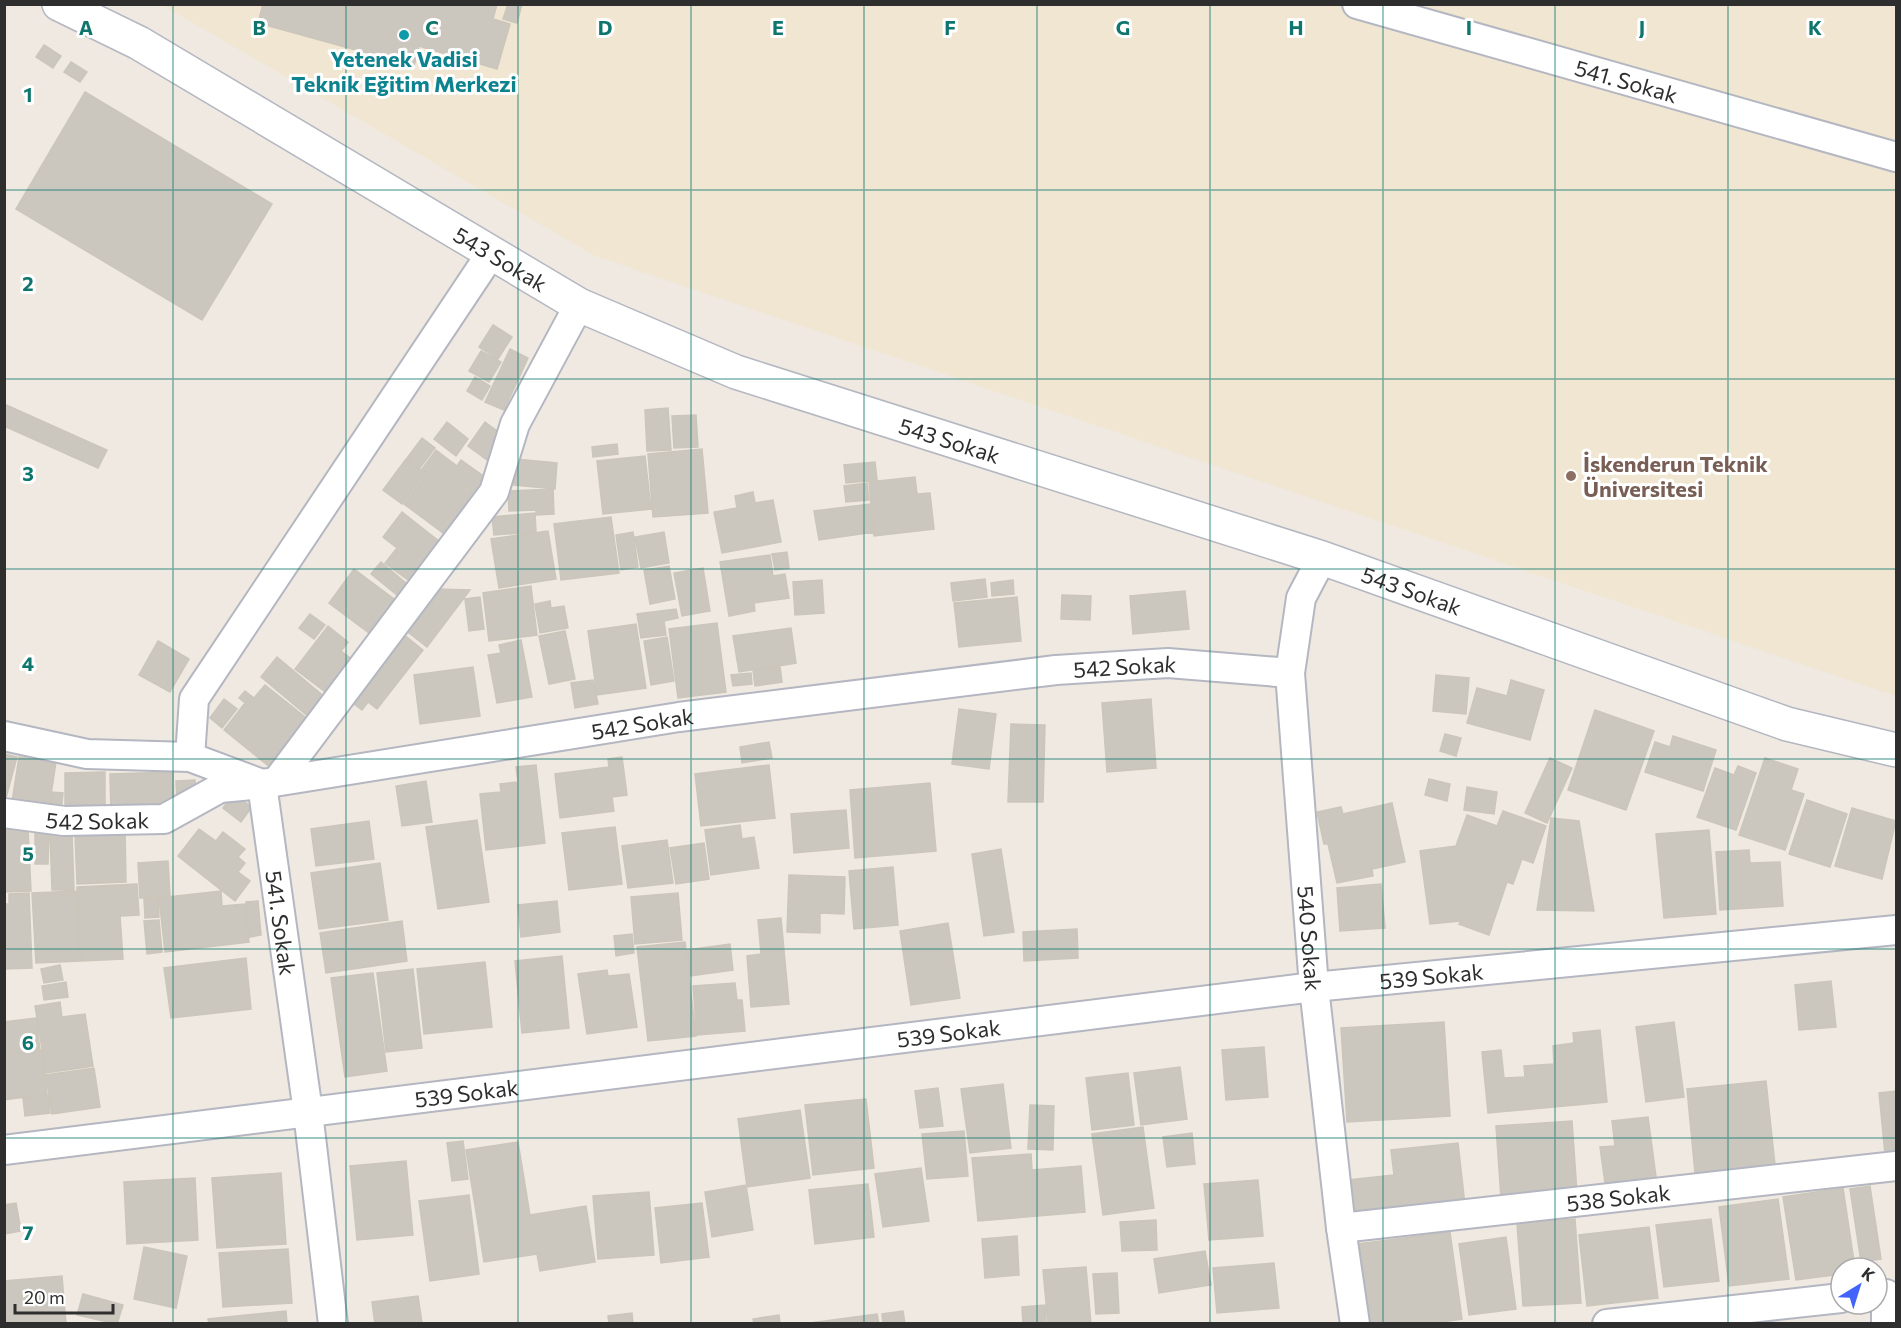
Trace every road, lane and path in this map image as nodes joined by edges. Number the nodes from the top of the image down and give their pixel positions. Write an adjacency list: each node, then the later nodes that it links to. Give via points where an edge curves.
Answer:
1 (59, 4): 4 (street, 543 Sokak, via 139,43)
2 (1358, 4): 3 (street, 541. Sokak)
3 (1896, 157)
4 (492, 252): 5 (street, 543 Sokak); 10 (street, via 194,699)
5 (579, 304): 6 (street, 543 Sokak, via 736,372); 11 (street, via 515,424 494,492)
6 (1322, 558): 7 (street, 540 Sokak, via 1301,598); 9 (street, 543 Sokak, via 1787,724)
7 (1290, 673): 11 (street, 542 Sokak, via 1168,663 1056,670 679,717); 14 (street, 540 Sokak)
8 (4, 736): 10 (street, via 87,754)
9 (1896, 750)
10 (190, 757): 11 (street)
11 (269, 783): 12 (street, 542 Sokak, via 220,788 164,819 64,821); 15 (street, 541. Sokak)
12 (4, 813)
13 (1896, 930): 14 (street, 539 Sokak)
14 (1314, 987): 15 (street, 539 Sokak); 18 (street, 540 Sokak)
15 (308, 1112): 16 (street, 539 Sokak); 21 (street, 541. Sokak)
16 (4, 1150)
17 (1896, 1167): 18 (street, 538 Sokak)
18 (1341, 1228): 22 (street, 540 Sokak)
19 (1829, 1300): 20 (street)
20 (1658, 1321): 23 (street)
21 (333, 1323)
22 (1355, 1323)
23 (1607, 1323)

